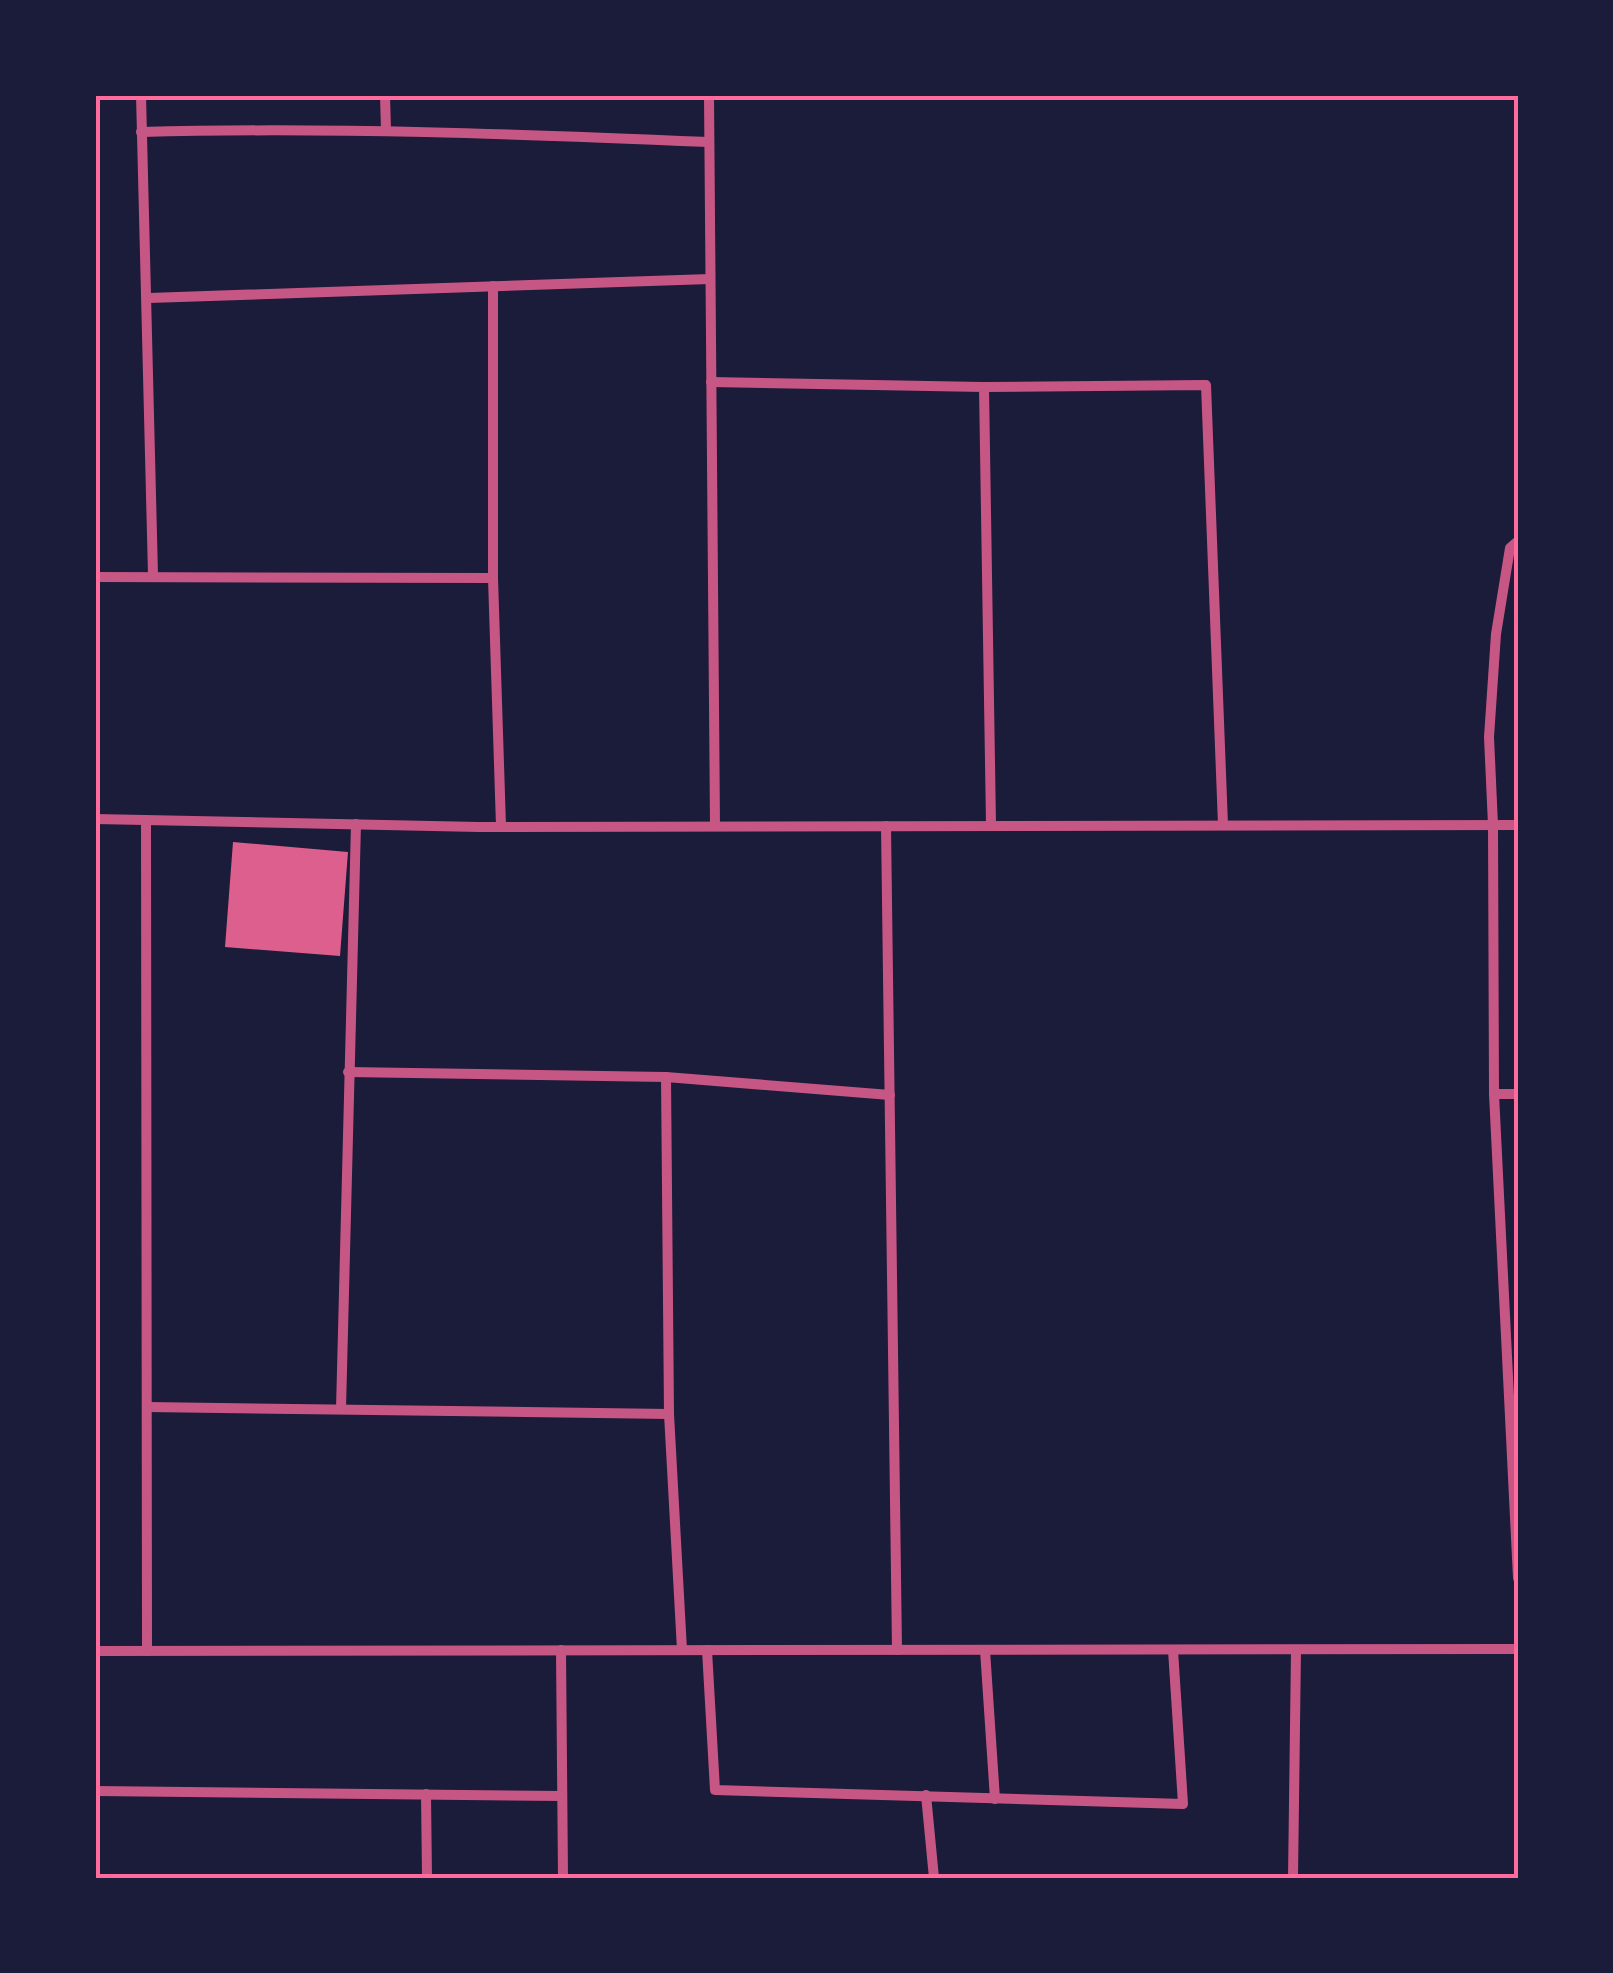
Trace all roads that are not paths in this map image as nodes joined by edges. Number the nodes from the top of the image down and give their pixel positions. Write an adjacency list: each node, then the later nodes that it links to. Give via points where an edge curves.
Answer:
1 (141, 95): 5 (street)
2 (385, 95): 4 (street)
3 (709, 95): 6 (street)
4 (386, 131): 5 (street); 6 (street)
5 (141, 132): 9 (street)
6 (709, 142): 7 (street)
7 (710, 279): 8 (street); 10 (street)
8 (493, 286): 9 (street); 15 (street)
9 (148, 298): 13 (street)
10 (712, 382): 11 (street); 22 (street)
11 (984, 387): 24 (street); 25 (street, via 1206,385)
12 (1518, 540): 19 (street, via 1510,548 1496,634 1488,737)
13 (153, 576): 14 (street); 15 (street)
14 (95, 577)
15 (494, 578): 21 (street)
16 (95, 818): 17 (street)
17 (146, 820): 18 (street); 31 (street)
18 (356, 824): 21 (street); 26 (street)
19 (1492, 825): 20 (street); 25 (street); 28 (street)
20 (1518, 825)
21 (501, 826): 22 (street)
22 (715, 826): 23 (street)
23 (886, 826): 24 (street); 30 (street)
24 (991, 826): 25 (street)
25 (1223, 826)
26 (348, 1072): 27 (street); 32 (street)
27 (666, 1077): 30 (street); 33 (street)
28 (1494, 1094): 29 (street); 34 (street)
29 (1518, 1094)
30 (890, 1095): 41 (street)
31 (146, 1406): 32 (street); 37 (street)
32 (341, 1409): 33 (street)
33 (668, 1414): 39 (street)
34 (1518, 1578)
35 (1518, 1649): 44 (street)
36 (95, 1650): 37 (street)
37 (146, 1650): 38 (street)
38 (561, 1650): 39 (street); 48 (street)
39 (682, 1650): 40 (street)
40 (707, 1650): 41 (street); 47 (street, via 714,1790)
41 (897, 1650): 42 (street)
42 (985, 1650): 43 (street); 49 (street)
43 (1173, 1650): 44 (street); 49 (street, via 1183,1804)
44 (1296, 1650): 53 (street)
45 (95, 1791): 46 (street)
46 (426, 1794): 48 (street); 50 (street)
47 (926, 1795): 49 (street); 52 (street)
48 (562, 1796): 51 (street)
49 (995, 1799)
50 (426, 1878)
51 (562, 1878)
52 (934, 1878)
53 (1293, 1878)

